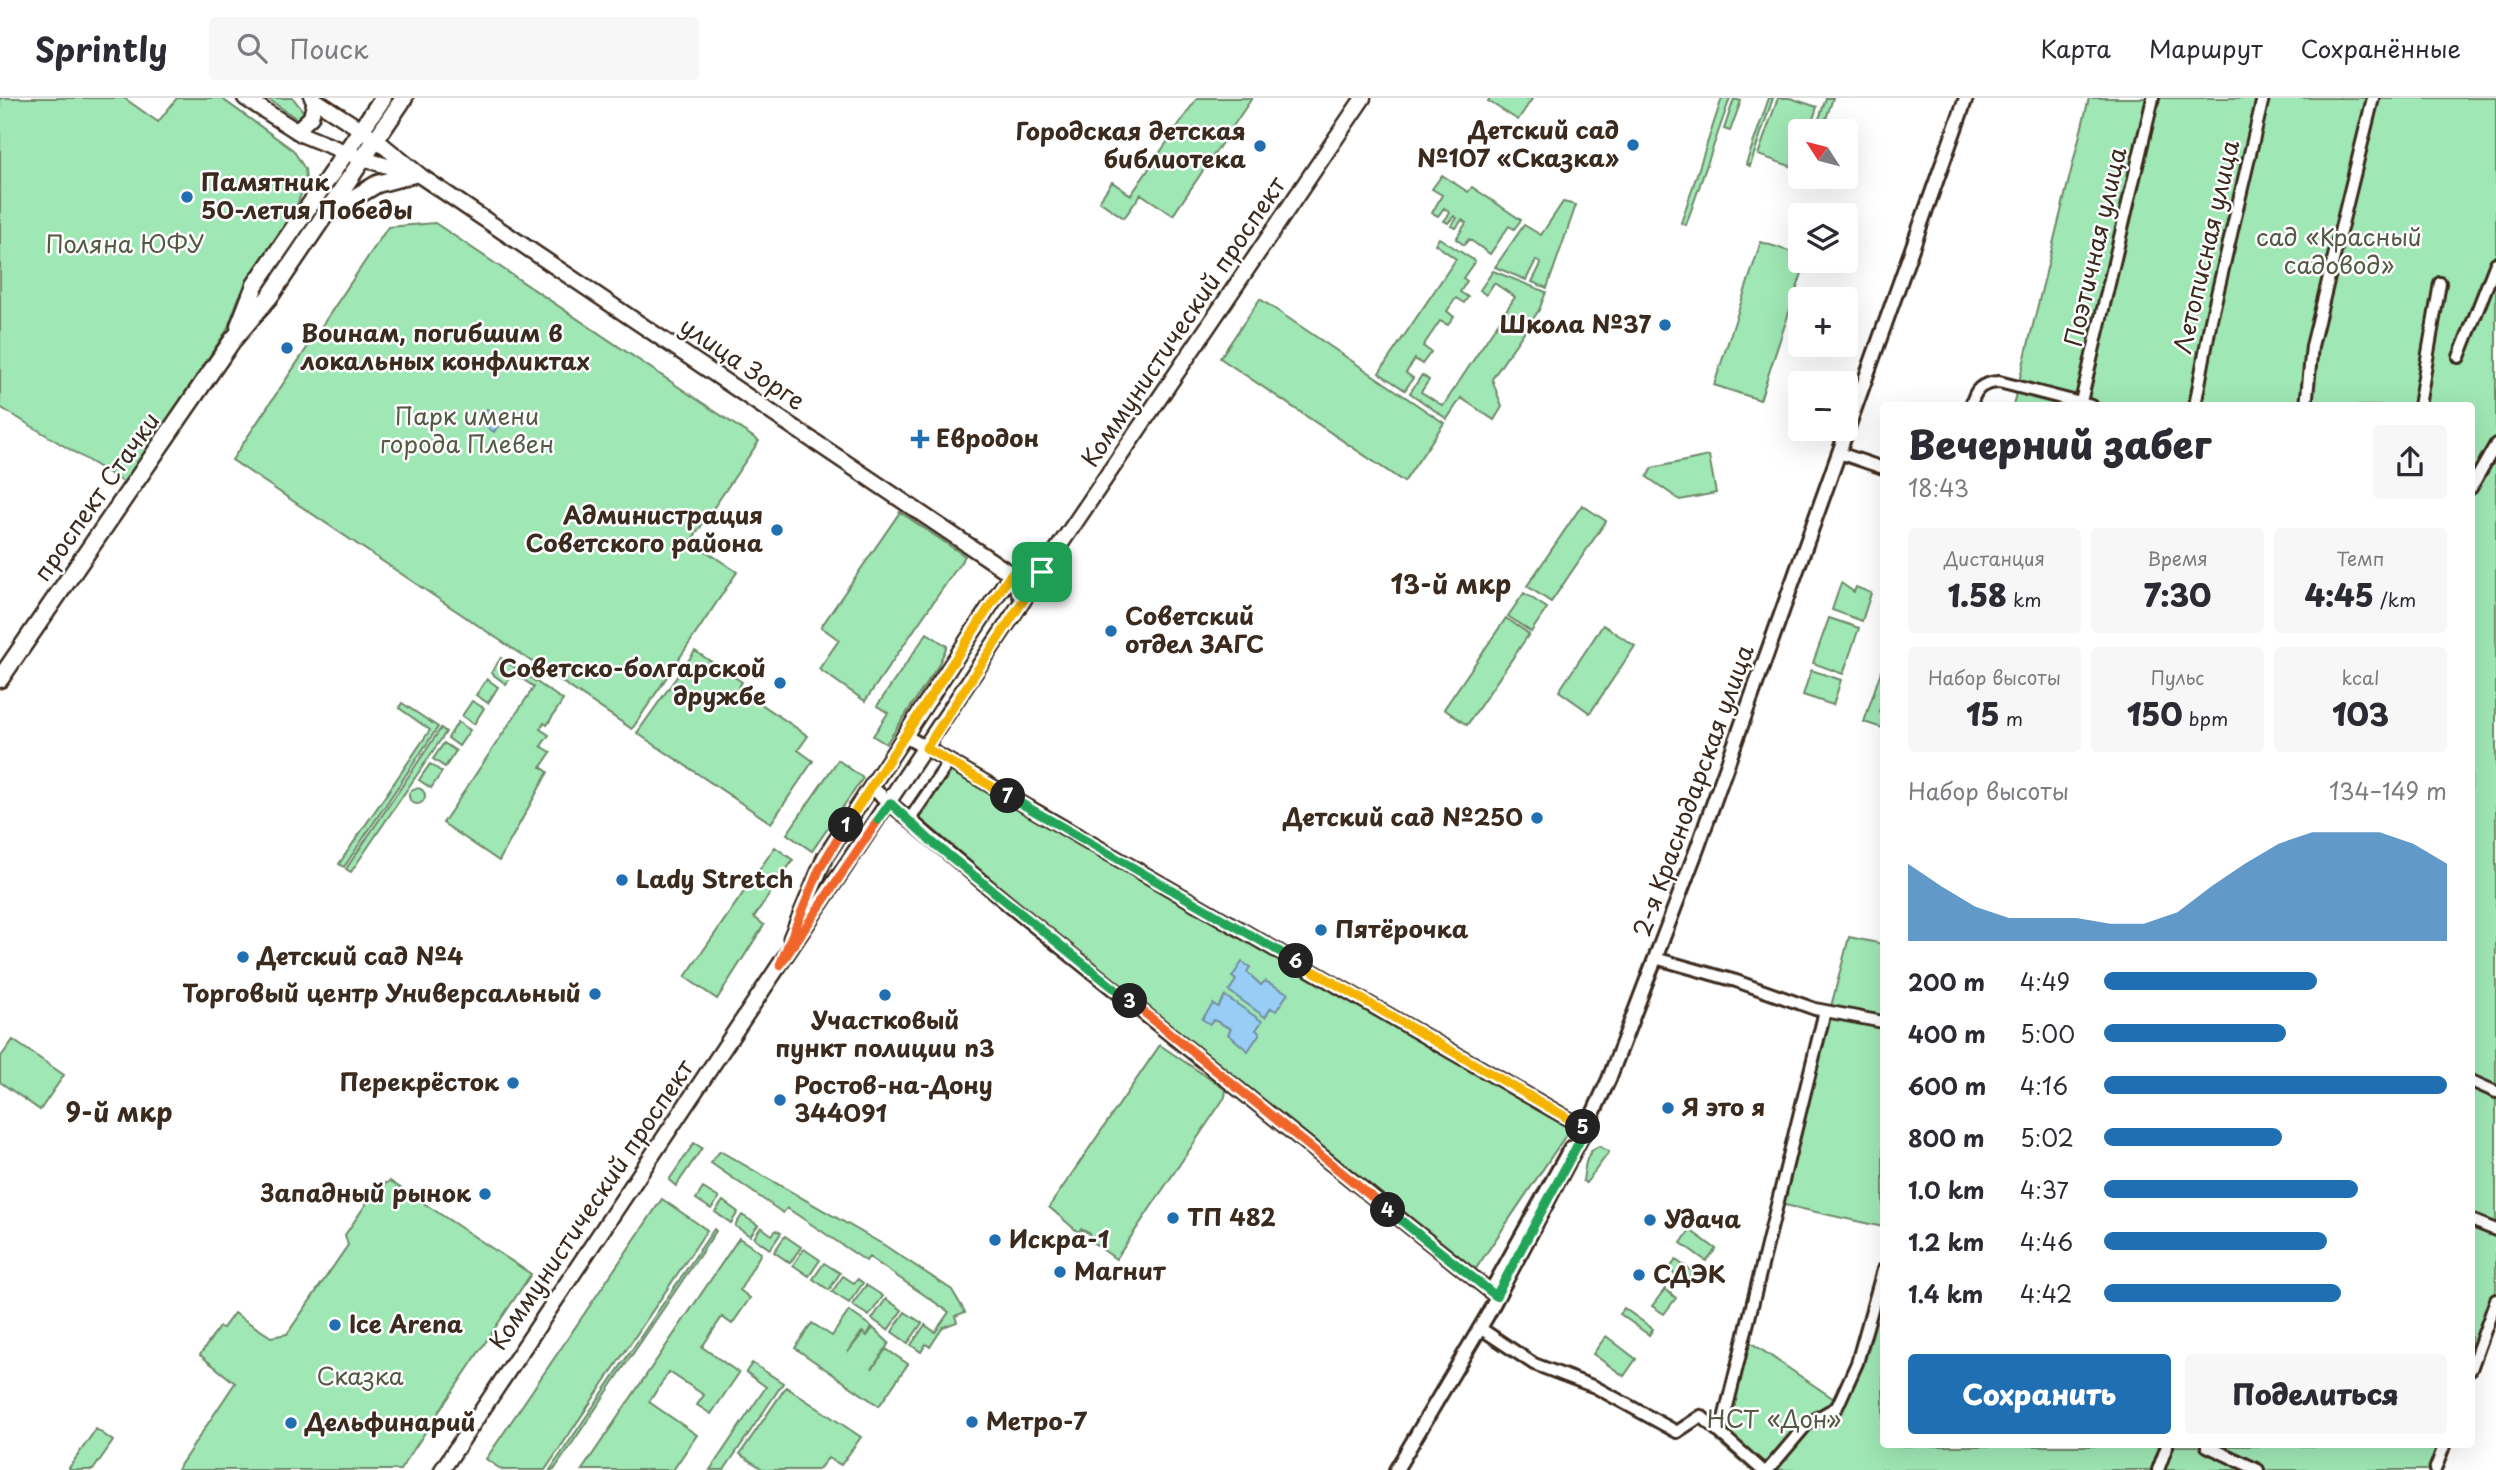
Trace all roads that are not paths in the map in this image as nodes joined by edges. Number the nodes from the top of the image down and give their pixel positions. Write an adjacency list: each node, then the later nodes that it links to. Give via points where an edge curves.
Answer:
1 (245, 98): 10 (main road, улица Зорге)
2 (383, 98): 11 (main road, проспект Стачки)
3 (404, 98): 11 (main road, проспект Стачки)
4 (1363, 98): 30 (main road, Коммунистический проспект)
5 (1966, 98): 27 (street, 2-я Краснодарская улица)
6 (2153, 98): 22 (street, Поэтичная улица)
7 (2263, 98): 23 (street, Летописная улица)
8 (2373, 98): 24 (street, via 2312,346)
9 (314, 99): 10 (main road, via 311,117); 11 (main road, улица Зорге)
10 (296, 131): 12 (main road, улица Зорге)
11 (368, 134): 12 (main road, проспект Стачки); 13 (main road, проспект Стачки); 14 (main road, улица Зорге)
12 (344, 152): 13 (main road, улица Зорге); 18 (main road, проспект Стачки, via 255,285)
13 (360, 158): 14 (main road, улица Зорге); 15 (main road, проспект Стачки)
14 (418, 176): 15 (main road, via 377,184); 31 (main road, улица Зорге)
15 (320, 219): 18 (main road, проспект Стачки, via 270,296)
16 (2496, 264): 19 (street)
17 (2440, 283): 25 (street)
18 (232, 341): 33 (main road, проспект Стачки)
19 (2459, 357)
20 (1971, 402): 21 (street, via 1974,391 1999,382)
21 (2069, 402)
22 (2081, 402)
23 (2196, 402)
24 (2306, 402)
25 (2419, 402)
26 (2496, 444): 29 (street)
27 (1839, 453): 28 (street); 40 (street, 2-я Краснодарская улица)
28 (1880, 467)
29 (2475, 481)
30 (1042, 572): 31 (main road); 32 (main road, Коммунистический проспект)
31 (1011, 574): 32 (main road); 34 (main road, Коммунистический проспект)
32 (1023, 601): 35 (main road, Коммунистический проспект)
33 (0, 680)
34 (905, 736): 35 (street); 37 (main road, Коммунистический проспект)
35 (926, 748): 36 (street); 38 (main road, Коммунистический проспект)
36 (948, 762): 39 (street); 46 (street)
37 (871, 787): 38 (street); 41 (main road, Коммунистический проспект, via 822,863)
38 (890, 803): 39 (street); 41 (main road, Коммунистический проспект)
39 (909, 820): 50 (street)
40 (1655, 958): 42 (street); 46 (street, 2-я Краснодарская улица)
41 (780, 965): 58 (main road, Коммунистический проспект)
42 (1825, 1011): 43 (street); 54 (street)
43 (1880, 1021)
44 (2475, 1083): 45 (street)
45 (2496, 1092)
46 (1583, 1128): 50 (street, 2-я Краснодарская улица)
47 (2475, 1222): 48 (street)
48 (2496, 1230)
49 (1880, 1281): 61 (street, via 1857,1363 1837,1407 1807,1424)
50 (1493, 1294): 52 (street, 2-я Краснодарская улица)
51 (2496, 1300): 53 (street)
52 (1480, 1328): 54 (street, via 1534,1364 1595,1387 1677,1432 1701,1416); 59 (street, 2-я Краснодарская улица)
53 (2476, 1336)
54 (1721, 1431): 60 (street)
55 (2166, 1448): 62 (street)
56 (2211, 1448): 63 (street)
57 (2443, 1448): 64 (street)
58 (442, 1470)
59 (1396, 1470)
60 (1762, 1470)
61 (1769, 1470)
62 (2158, 1470)
63 (2258, 1470)
64 (2435, 1470)

